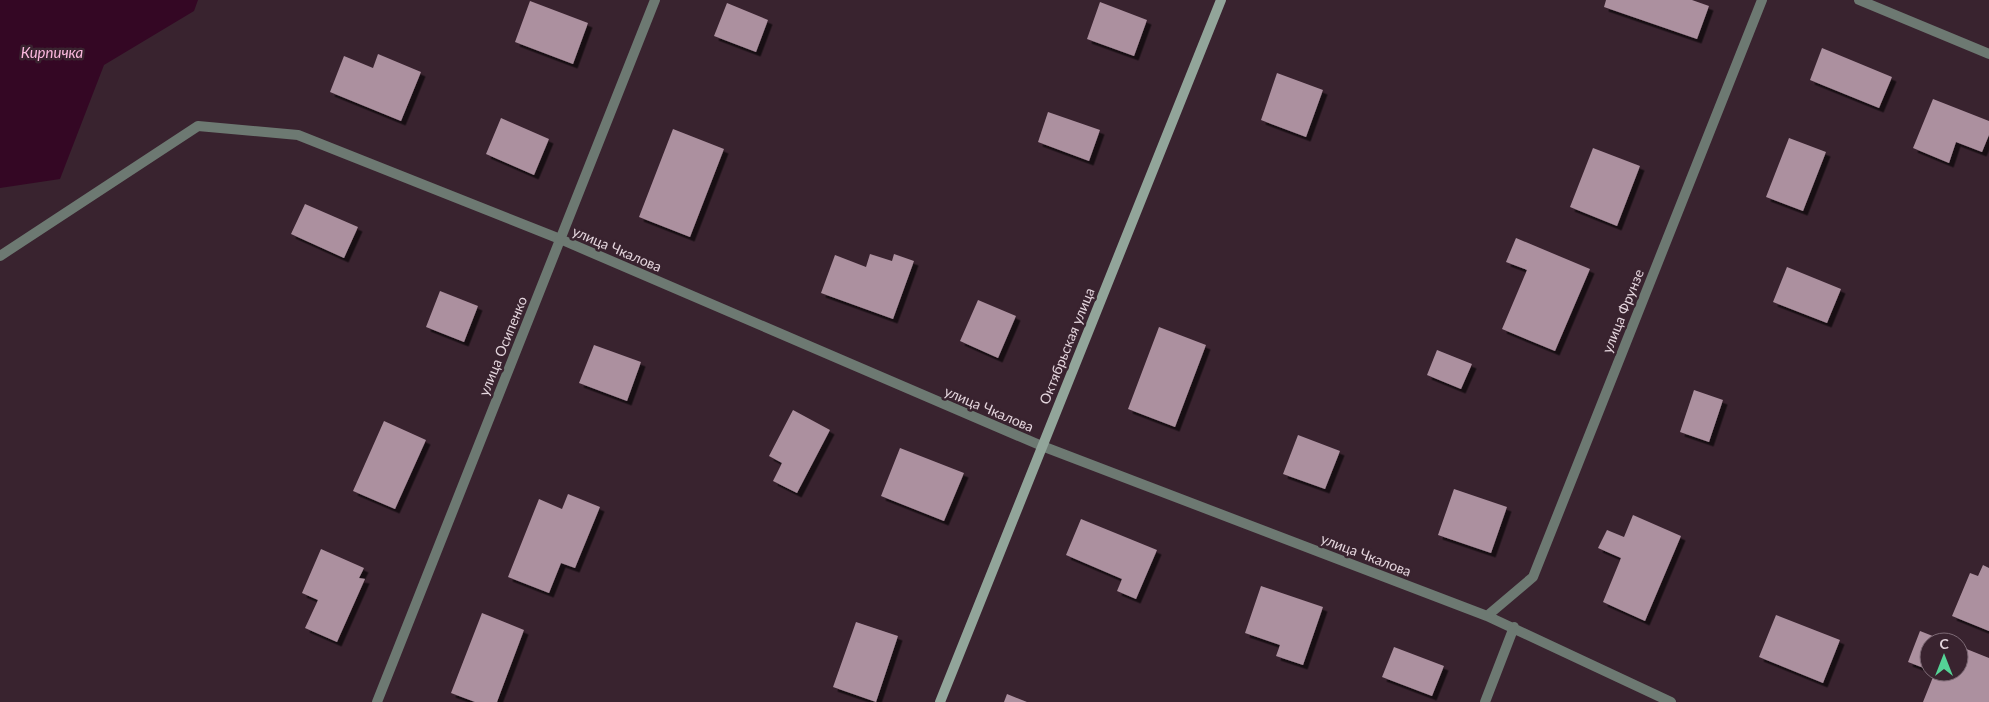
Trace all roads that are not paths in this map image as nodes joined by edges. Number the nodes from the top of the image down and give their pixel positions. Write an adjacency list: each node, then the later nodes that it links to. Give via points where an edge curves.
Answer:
1 (655, 0): 6 (street, улица Осипенко)
2 (1221, 0): 8 (street, Октябрьская улица)
3 (1762, 0): 9 (street, улица Фрунзе, via 1533,577)
4 (1859, 0): 5 (street)
5 (1989, 54)
6 (560, 239): 7 (street, улица Чкалова, via 298,135 198,126); 8 (street, улица Чкалова); 11 (street, улица Осипенко)
7 (0, 256)
8 (1042, 446): 9 (street, улица Чкалова); 12 (street, Октябрьская улица)
9 (1487, 616): 10 (street, улица Чкалова)
10 (1514, 627): 13 (street); 14 (street, улица Чкалова)
11 (377, 702)
12 (940, 702)
13 (1485, 702)
14 (1671, 702)

